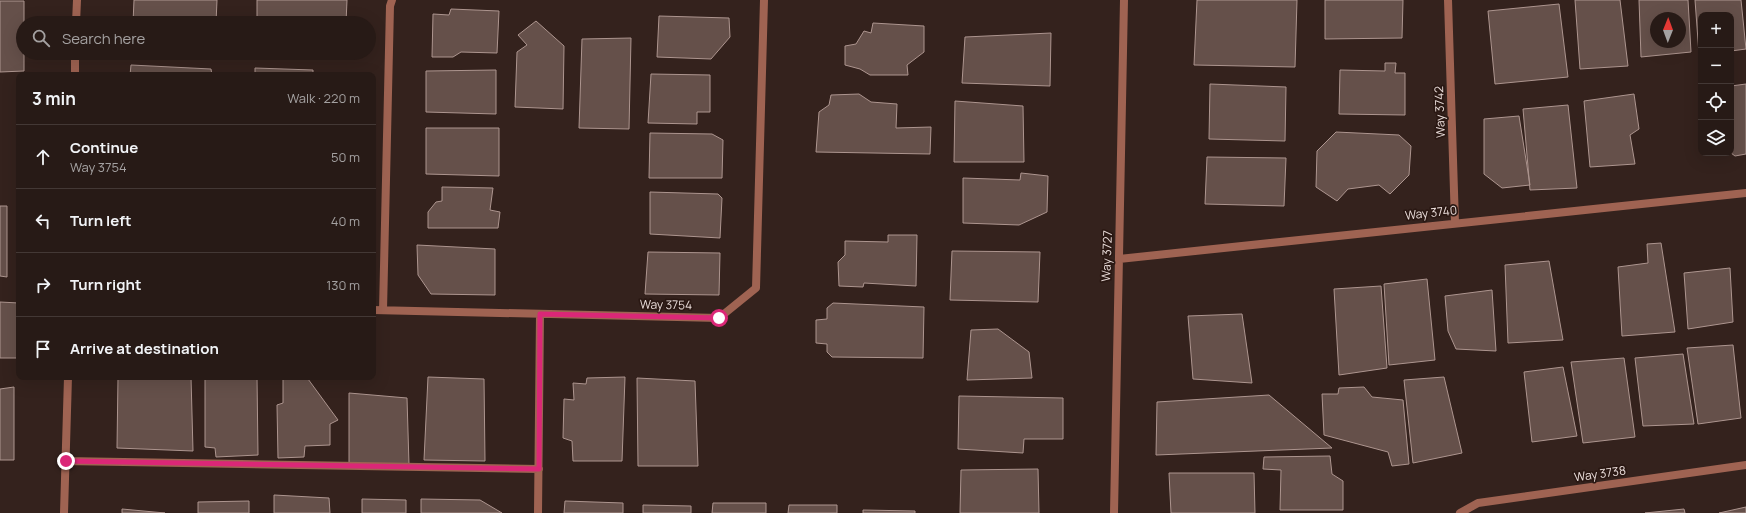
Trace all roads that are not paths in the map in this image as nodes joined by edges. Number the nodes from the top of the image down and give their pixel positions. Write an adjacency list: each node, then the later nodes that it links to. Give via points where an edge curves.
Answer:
1 (77, 0): 6 (street)
2 (392, 0): 13 (street)
3 (764, 0): 14 (street, Way 3754, via 756,288 719,318)
4 (1124, 0): 11 (street, Way 3727)
5 (1448, 0): 10 (street, Way 3742)
6 (76, 16)
7 (75, 60): 8 (street)
8 (75, 72)
9 (1746, 193): 10 (street, Way 3740)
10 (1455, 223): 11 (street, Way 3740)
11 (1119, 259): 21 (street, Way 3727)
12 (376, 310): 13 (street, Way 3754)
13 (383, 310): 14 (street, Way 3754)
14 (540, 314): 18 (street)
15 (68, 380): 16 (street)
16 (66, 461): 18 (street); 19 (street)
17 (1746, 465): 22 (street, Way 3738, via 1478,503)
18 (539, 469): 20 (street)
19 (64, 513)
20 (538, 513)
21 (1114, 513)
22 (1460, 513)

